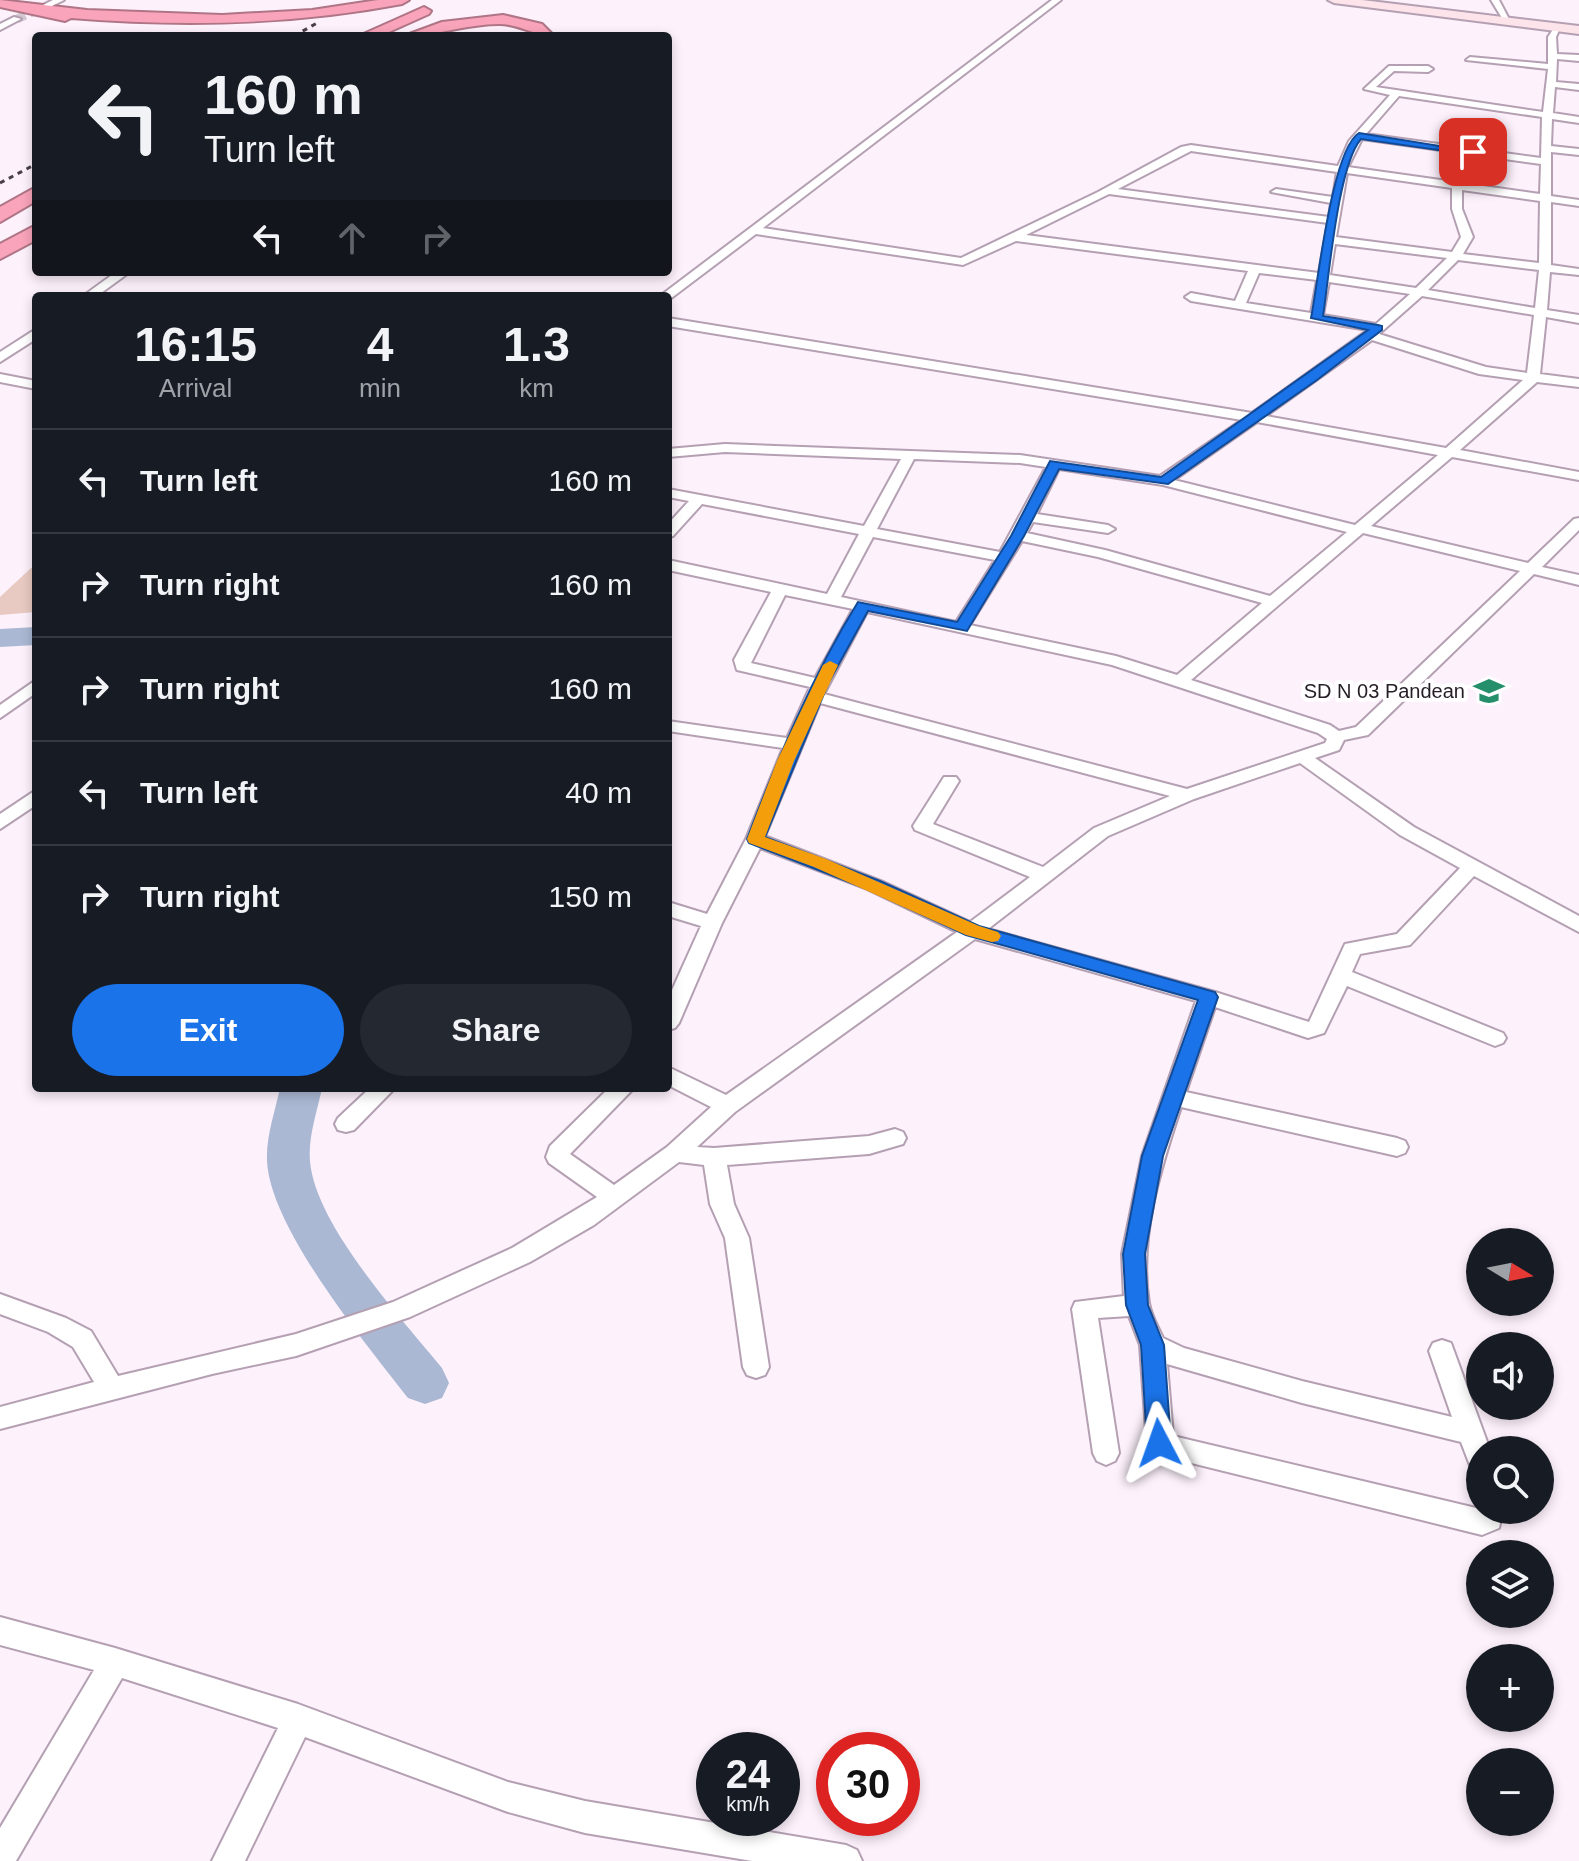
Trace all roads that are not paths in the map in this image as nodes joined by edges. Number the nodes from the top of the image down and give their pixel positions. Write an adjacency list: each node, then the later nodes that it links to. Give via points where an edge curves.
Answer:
1 (60, 0): 11 (street)
2 (402, 0): 11 (highway, via 241,20)
3 (1057, 0): 48 (street)
4 (1334, 0): 6 (street)
5 (1495, 0): 13 (street)
6 (1387, 3): 13 (street)
7 (440, 4): 21 (highway)
8 (0, 5): 11 (highway)
9 (464, 6): 22 (highway)
10 (539, 11): 14 (highway)
11 (40, 12): 18 (highway); 19 (highway); 20 (highway)
12 (17, 19): 15 (street)
13 (1508, 21): 16 (street)
14 (558, 23)
15 (0, 27)
16 (1556, 28): 17 (street); 28 (street)
17 (1579, 30)
18 (83, 32)
19 (150, 32)
20 (182, 32)
21 (376, 32)
22 (409, 32)
23 (424, 32): 24 (highway, via 486,20 532,25)
24 (543, 32)
25 (1579, 58): 28 (street)
26 (1470, 60): 28 (street)
27 (1428, 69): 30 (street, via 1392,68 1369,87)
28 (1555, 70): 29 (street); 31 (street)
29 (1579, 87)
30 (1396, 94): 31 (street); 33 (street)
31 (1548, 117): 32 (street); 35 (street)
32 (1579, 120)
33 (1359, 136): 35 (street); 36 (street)
34 (1579, 152): 35 (street)
35 (1547, 155): 41 (street)
36 (1342, 168): 37 (street); 38 (street, via 1188,148); 42 (street)
37 (1457, 186): 41 (street); 53 (street, via 1457,209 1467,237)
38 (1107, 191): 46 (street); 50 (street)
39 (1276, 192): 42 (street)
40 (32, 196): 45 (highway)
41 (1547, 199): 43 (street); 54 (street)
42 (1338, 201): 46 (street)
43 (1579, 203)
44 (32, 210): 47 (highway)
45 (0, 216)
46 (1334, 221): 51 (street)
47 (0, 229)
48 (754, 230): 50 (street, via 959,262); 60 (street)
49 (32, 233): 52 (highway)
50 (1014, 237): 55 (street)
51 (1330, 240): 53 (street); 58 (street)
52 (0, 253)
53 (1454, 256): 54 (street); 61 (street)
54 (1545, 268): 56 (street); 64 (street)
55 (1255, 269): 58 (street); 63 (street)
56 (1579, 272)
57 (118, 276): 59 (street)
58 (1322, 278): 61 (street); 65 (street)
59 (96, 292)
60 (671, 292)
61 (1419, 293): 64 (street); 68 (street)
62 (1191, 297): 63 (street)
63 (1239, 305): 65 (street)
64 (1539, 312): 66 (street); 74 (street)
65 (1317, 318): 68 (street)
66 (1579, 319)
67 (672, 323): 77 (street)
68 (1373, 332): 74 (street, via 1464,366); 77 (street)
69 (32, 336): 70 (street)
70 (0, 358)
71 (0, 366): 72 (street)
72 (32, 370)
73 (0, 378): 76 (street)
74 (1533, 378): 75 (street); 79 (street)
75 (1579, 383)
76 (32, 384)
77 (1256, 418): 79 (street); 83 (street)
78 (672, 453): 80 (street, via 725,448)
79 (1447, 454): 82 (street); 90 (street)
80 (909, 456): 81 (street); 91 (street)
81 (1055, 464): 83 (street); 86 (street)
82 (1579, 476)
83 (1163, 481): 90 (street)
84 (672, 494): 85 (street)
85 (698, 500): 88 (street); 91 (street)
86 (1028, 517): 89 (street); 92 (street)
87 (1579, 522): 95 (street)
88 (672, 529)
89 (1108, 529)
90 (1360, 529): 95 (street); 99 (street)
91 (870, 530): 93 (street); 98 (street)
92 (1018, 536): 93 (street); 99 (street, via 1100,553)
93 (1003, 557): 101 (street)
94 (672, 566): 97 (street)
95 (1533, 569): 96 (street); 107 (street, via 1382,714 1356,734)
96 (1579, 580)
97 (781, 588): 98 (street); 104 (street, via 743,666)
98 (832, 599): 100 (street)
99 (1274, 602): 102 (street)
100 (863, 605): 101 (street); 104 (street)
101 (961, 627): 102 (street, via 1116,661)
102 (1180, 681): 107 (street)
103 (32, 691): 105 (street)
104 (818, 691): 108 (street); 111 (street)
105 (0, 713)
106 (672, 727): 108 (street)
107 (1336, 737): 109 (street, via 1333,746)
108 (793, 744): 114 (street)
109 (1304, 758): 111 (street); 115 (street, via 1407,831)
110 (950, 781): 116 (street, via 922,826)
111 (1188, 795): 116 (street, via 1101,832)
112 (32, 799): 113 (street)
113 (0, 823)
114 (755, 839): 118 (street); 120 (street, via 874,885)
115 (1472, 867): 119 (street); 121 (street, via 1403,940 1352,949)
116 (1044, 875): 120 (street)
117 (672, 910): 118 (street)
118 (712, 923): 123 (street)
119 (1579, 925)
120 (972, 931): 122 (street); 129 (street)
121 (1342, 976): 122 (street, via 1322,1019 1311,1030); 124 (street)
122 (1208, 997): 128 (street)
123 (672, 1014)
124 (1495, 1038)
125 (672, 1077): 129 (street)
126 (380, 1092): 130 (street)
127 (619, 1092): 135 (street, via 557,1157)
128 (1173, 1097): 132 (street); 137 (street, via 1143,1200 1134,1254)
129 (727, 1106): 133 (street)
130 (346, 1124)
131 (895, 1138): 134 (street, via 869,1145)
132 (1397, 1147)
133 (675, 1153): 134 (street); 135 (street)
134 (714, 1157): 140 (street, via 722,1204 736,1232)
135 (614, 1197): 141 (street, via 521,1255 401,1310 296,1345)
136 (0, 1304): 141 (street, via 82,1339)
137 (1137, 1305): 138 (street); 145 (street, via 1084,1309)
138 (1153, 1345): 143 (street, via 1302,1392); 146 (street, via 1159,1443 1166,1449)
139 (1442, 1351): 143 (street)
140 (756, 1367)
141 (112, 1389): 142 (street)
142 (0, 1418)
143 (1471, 1433): 144 (street)
144 (1472, 1436)
145 (1106, 1453)
146 (1466, 1518)
147 (0, 1631): 148 (street)
148 (115, 1662): 149 (street); 150 (street)
149 (298, 1719): 151 (street); 152 (street, via 508,1797 585,1817)
150 (0, 1858)
151 (228, 1861)
152 (846, 1861)

